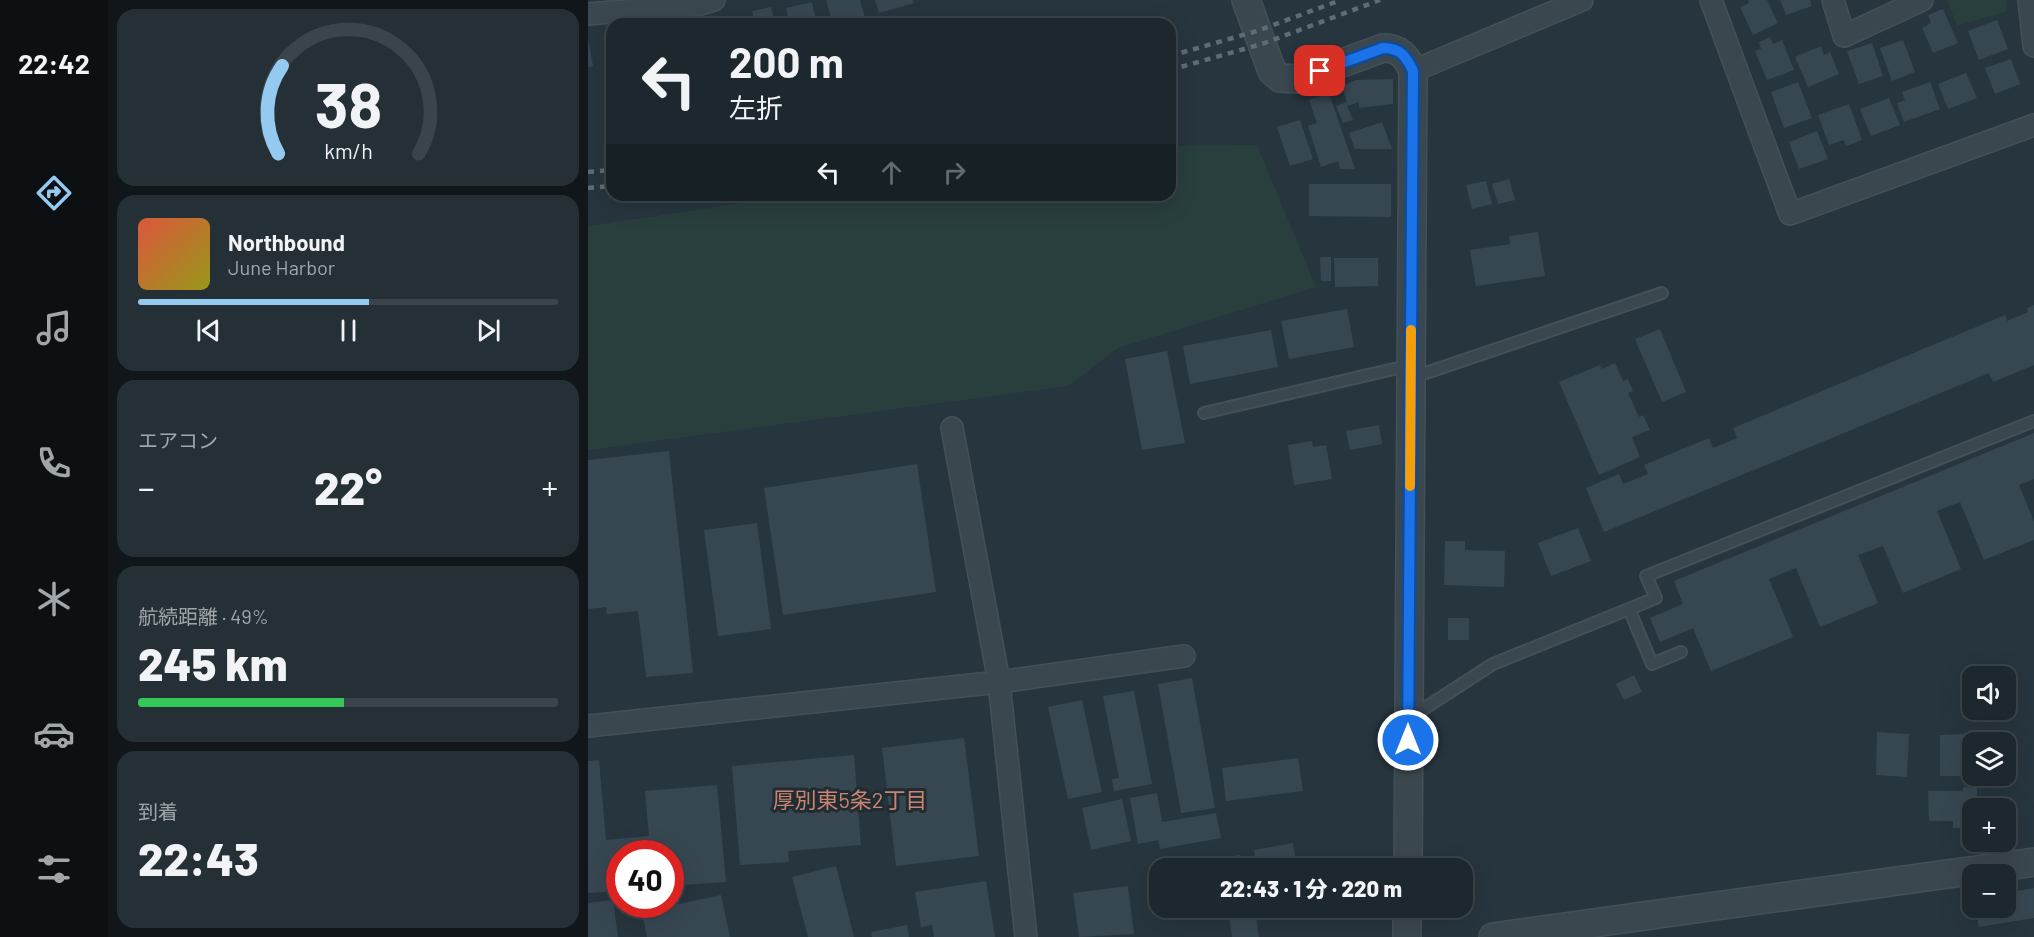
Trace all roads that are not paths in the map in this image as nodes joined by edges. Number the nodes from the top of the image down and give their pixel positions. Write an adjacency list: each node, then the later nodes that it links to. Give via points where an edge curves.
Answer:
1 (1246, 0): 10 (street, via 1272,71 1280,78 1299,79 1383,48 1403,53)
2 (1582, 0): 10 (street)
3 (1711, 0): 11 (street, via 1790,214)
4 (1833, 0): 5 (street, via 1844,36)
5 (1922, 0)
6 (2029, 0): 9 (street)
7 (702, 2): 8 (street)
8 (588, 14)
9 (2034, 46)
10 (1413, 71): 13 (street)
11 (2034, 125)
12 (1662, 293): 13 (lane)
13 (1411, 371): 14 (lane); 21 (street)
14 (1203, 413)
15 (2034, 422): 17 (lane, via 1646,576 1656,598)
16 (952, 428): 20 (street)
17 (1629, 609): 18 (lane, via 1652,664); 21 (lane, via 1493,664)
18 (1681, 652)
19 (1184, 656): 20 (street)
20 (999, 682): 22 (street); 26 (street)
21 (1409, 719): 23 (street)
22 (588, 726)
23 (1407, 858)
24 (2034, 862): 28 (street)
25 (1407, 918): 27 (street)
26 (1026, 937)
27 (1407, 937)
28 (1493, 937)

